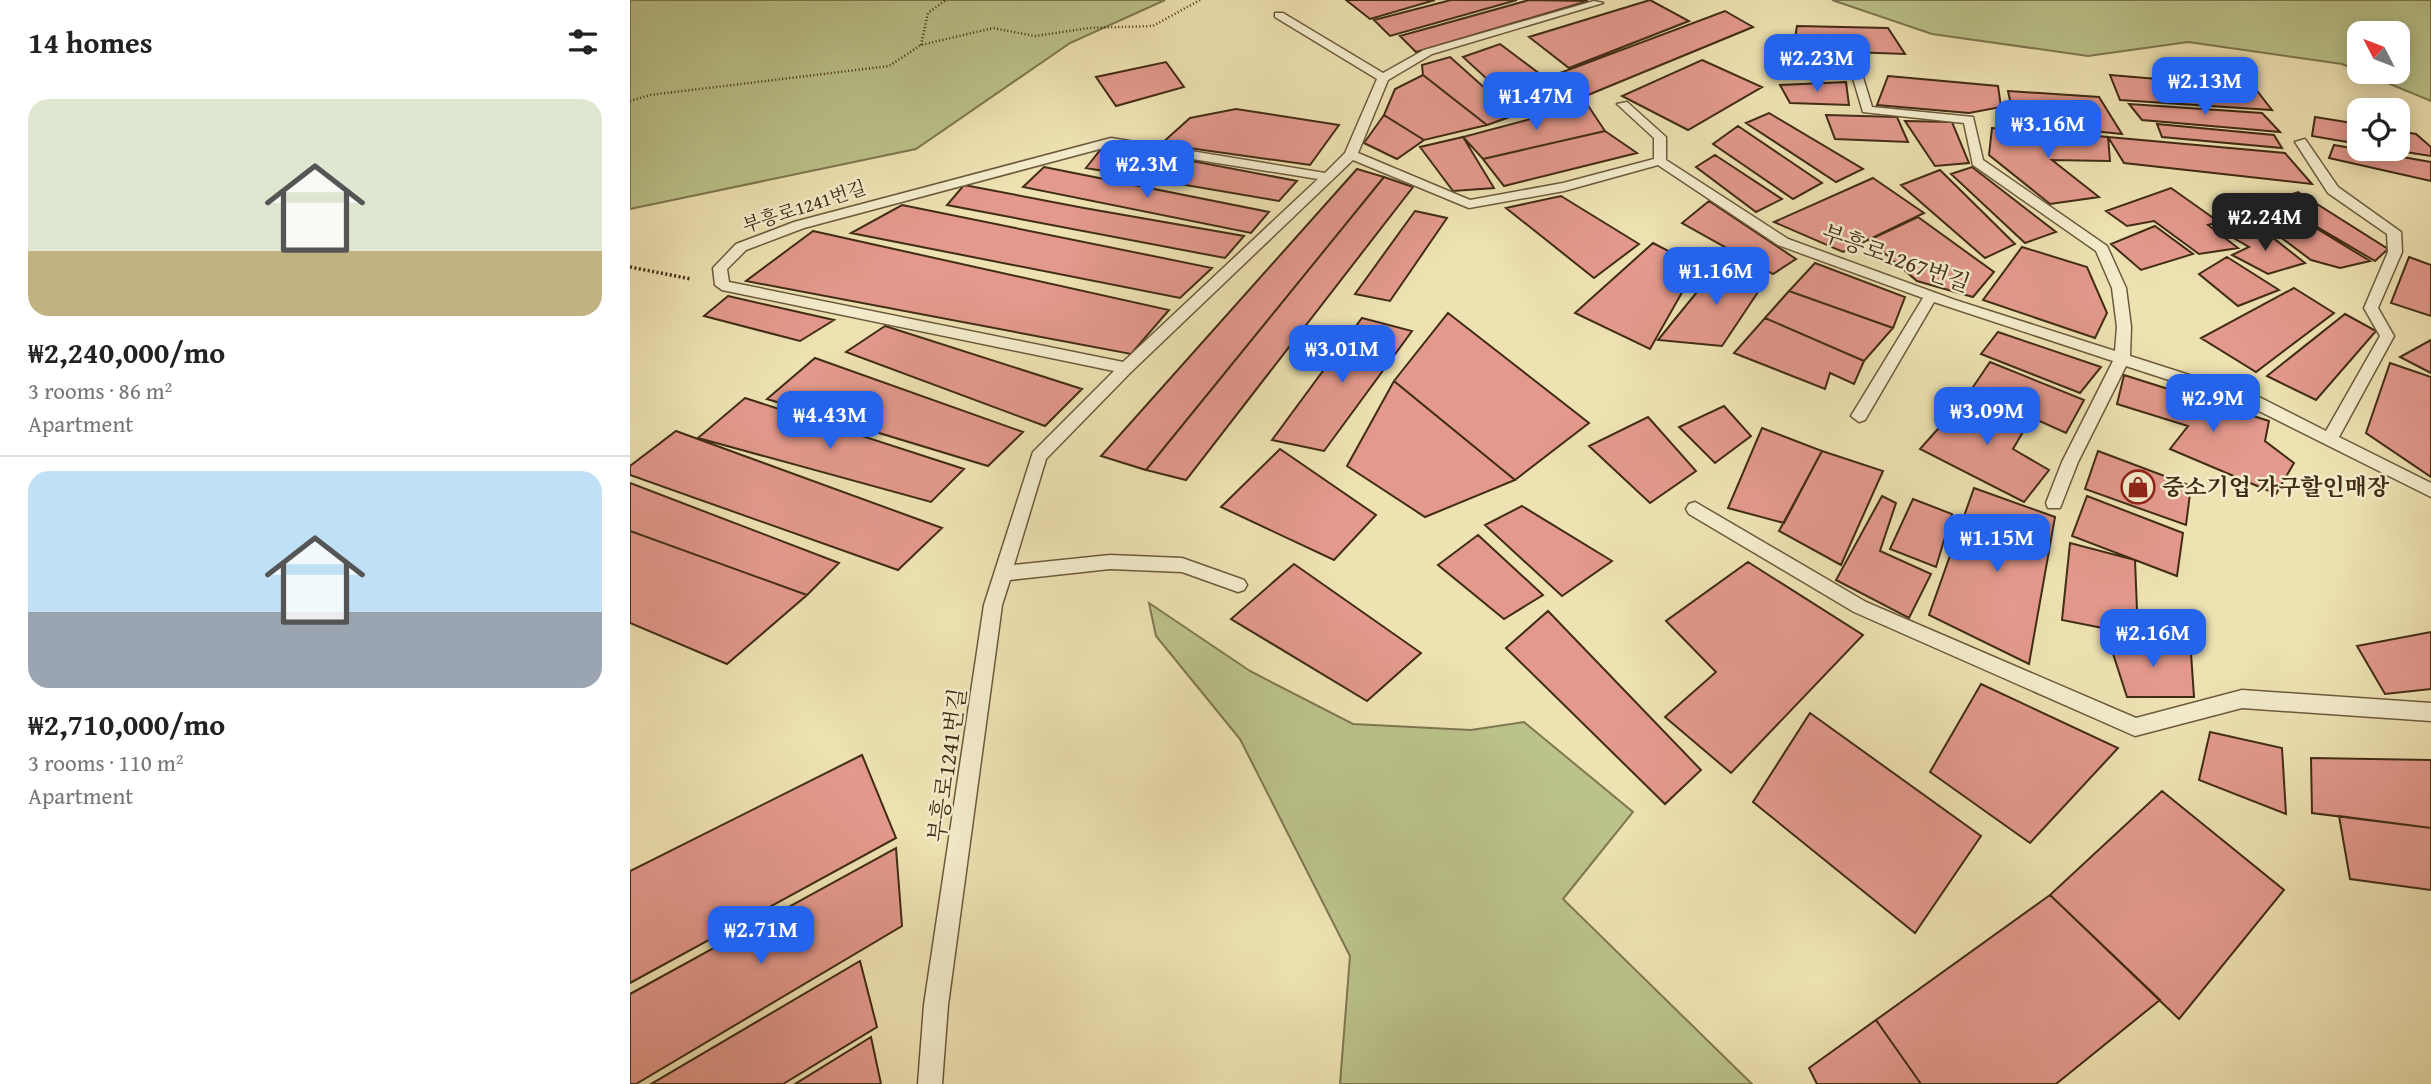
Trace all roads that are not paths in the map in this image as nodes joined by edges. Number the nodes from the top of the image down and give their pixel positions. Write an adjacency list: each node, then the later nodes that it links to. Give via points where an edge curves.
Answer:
1 (1598, 3): 4 (lane, via 1428,52)
2 (1279, 15): 4 (lane)
3 (1810, 60): 11 (lane, via 1857,73 1867,110 1969,120 1977,162 2102,248 2119,288)
4 (1383, 78): 7 (lane, 부흥로1241번길)
5 (1623, 104): 8 (lane, via 1660,137)
6 (2301, 142): 14 (lane, via 2333,190 2394,232 2395,252 2371,308 2387,336)
7 (1351, 155): 8 (lane, via 1469,204 1564,187); 9 (lane, 부흥로1241번길)
8 (1660, 161): 10 (lane, 부흥로1267번길, via 1783,242)
9 (1327, 177): 12 (lane, 부흥로1241번길); 12 (lane, 부흥로1241번길, via 1111,142 799,225 741,247 720,268 722,285)
10 (1931, 296): 11 (lane, 부흥로1267번길); 13 (lane)
11 (2122, 359): 14 (lane, 부흥로1267번길, via 2255,402); 16 (lane)
12 (1126, 368): 18 (lane, 부흥로1241번길, via 1039,456)
13 (1859, 416)
14 (2330, 439): 15 (lane, 부흥로1267번길)
15 (2431, 491)
16 (2054, 503)
17 (1695, 509): 20 (lane, via 1860,607 2135,727 2242,699)
18 (1003, 573): 19 (lane, via 1111,562 1182,565); 21 (lane, 부흥로1241번길, via 993,605 981,687 936,1005)
19 (1238, 585)
20 (2431, 712)
21 (930, 1084)

